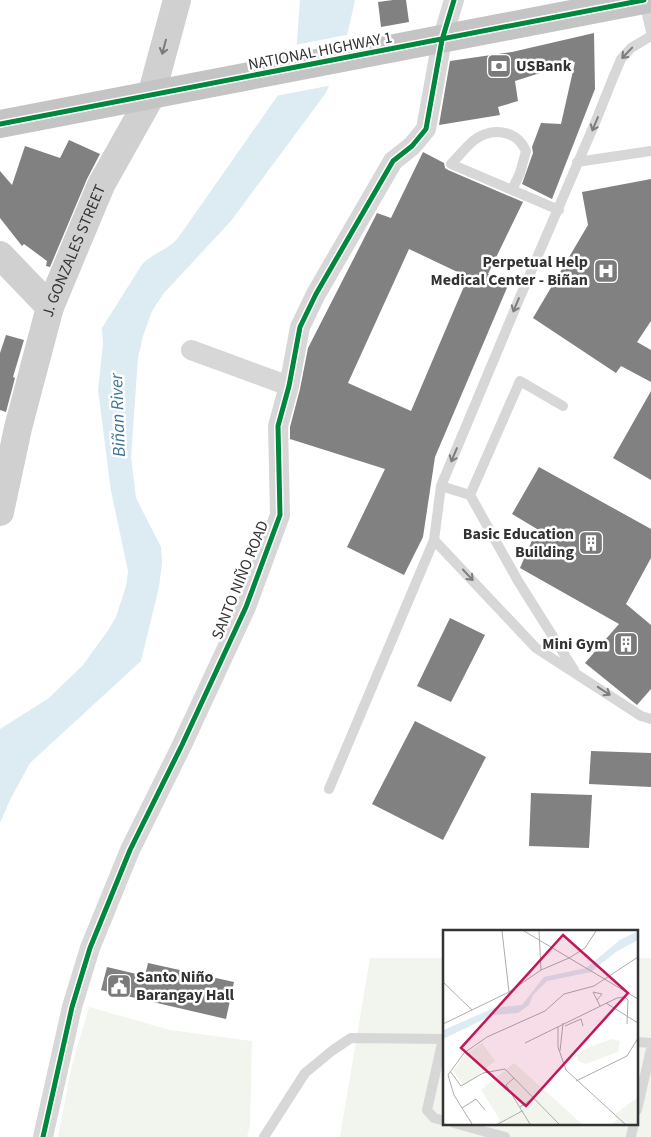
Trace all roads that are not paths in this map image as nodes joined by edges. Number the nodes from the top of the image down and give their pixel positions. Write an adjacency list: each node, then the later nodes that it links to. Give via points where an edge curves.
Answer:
1 (177, 0): 6 (street, J. GONZALES STREET, one-way to 6)
2 (454, 0): 5 (street, SANTO NIÑO ROAD)
3 (644, 0): 4 (lane); 5 (highway, NATIONAL HIGHWAY 1)
4 (651, 34): 9 (lane, one-way to 9, via 621,59)
5 (442, 40): 6 (highway, NATIONAL HIGHWAY 1); 15 (street, SANTO NIÑO ROAD, via 426,129 393,161 316,294 300,328)
6 (151, 96): 7 (highway, NATIONAL HIGHWAY 1); 13 (street, J. GONZALES STREET, via 101,185)
7 (0, 124)
8 (651, 151): 9 (lane)
9 (577, 162): 11 (lane)
10 (512, 190): 10 (lane, via 460,168 451,164 472,141 484,134 512,134 522,141 526,151); 11 (lane)
11 (559, 210): 17 (lane, one-way to 17)
12 (0, 255): 13 (street)
13 (50, 307): 19 (street, J. GONZALES STREET)
14 (191, 350): 15 (street)
15 (289, 386): 33 (street, SANTO NIÑO ROAD, via 278,426 280,515 246,607 130,850 90,948 72,1007)
16 (563, 406): 18 (lane, via 520,381)
17 (441, 486): 18 (lane); 20 (lane)
18 (470, 495): 21 (lane)
19 (0, 512)
20 (434, 540): 21 (lane, one-way to 21, via 536,648); 23 (lane)
21 (575, 673): 22 (lane, one-way to 22, via 641,716)
22 (651, 719)
23 (329, 790)
24 (443, 1039): 34 (lane, via 351,1038 305,1073)
25 (638, 1042): 27 (lane)
26 (443, 1043): 30 (lane, via 427,1110 434,1118)
27 (651, 1043)
28 (651, 1048): 29 (lane)
29 (638, 1106)
30 (443, 1120)
31 (458, 1124): 35 (lane)
32 (634, 1124): 36 (lane)
33 (42, 1137)
34 (264, 1137)
35 (505, 1137)
36 (631, 1137)

